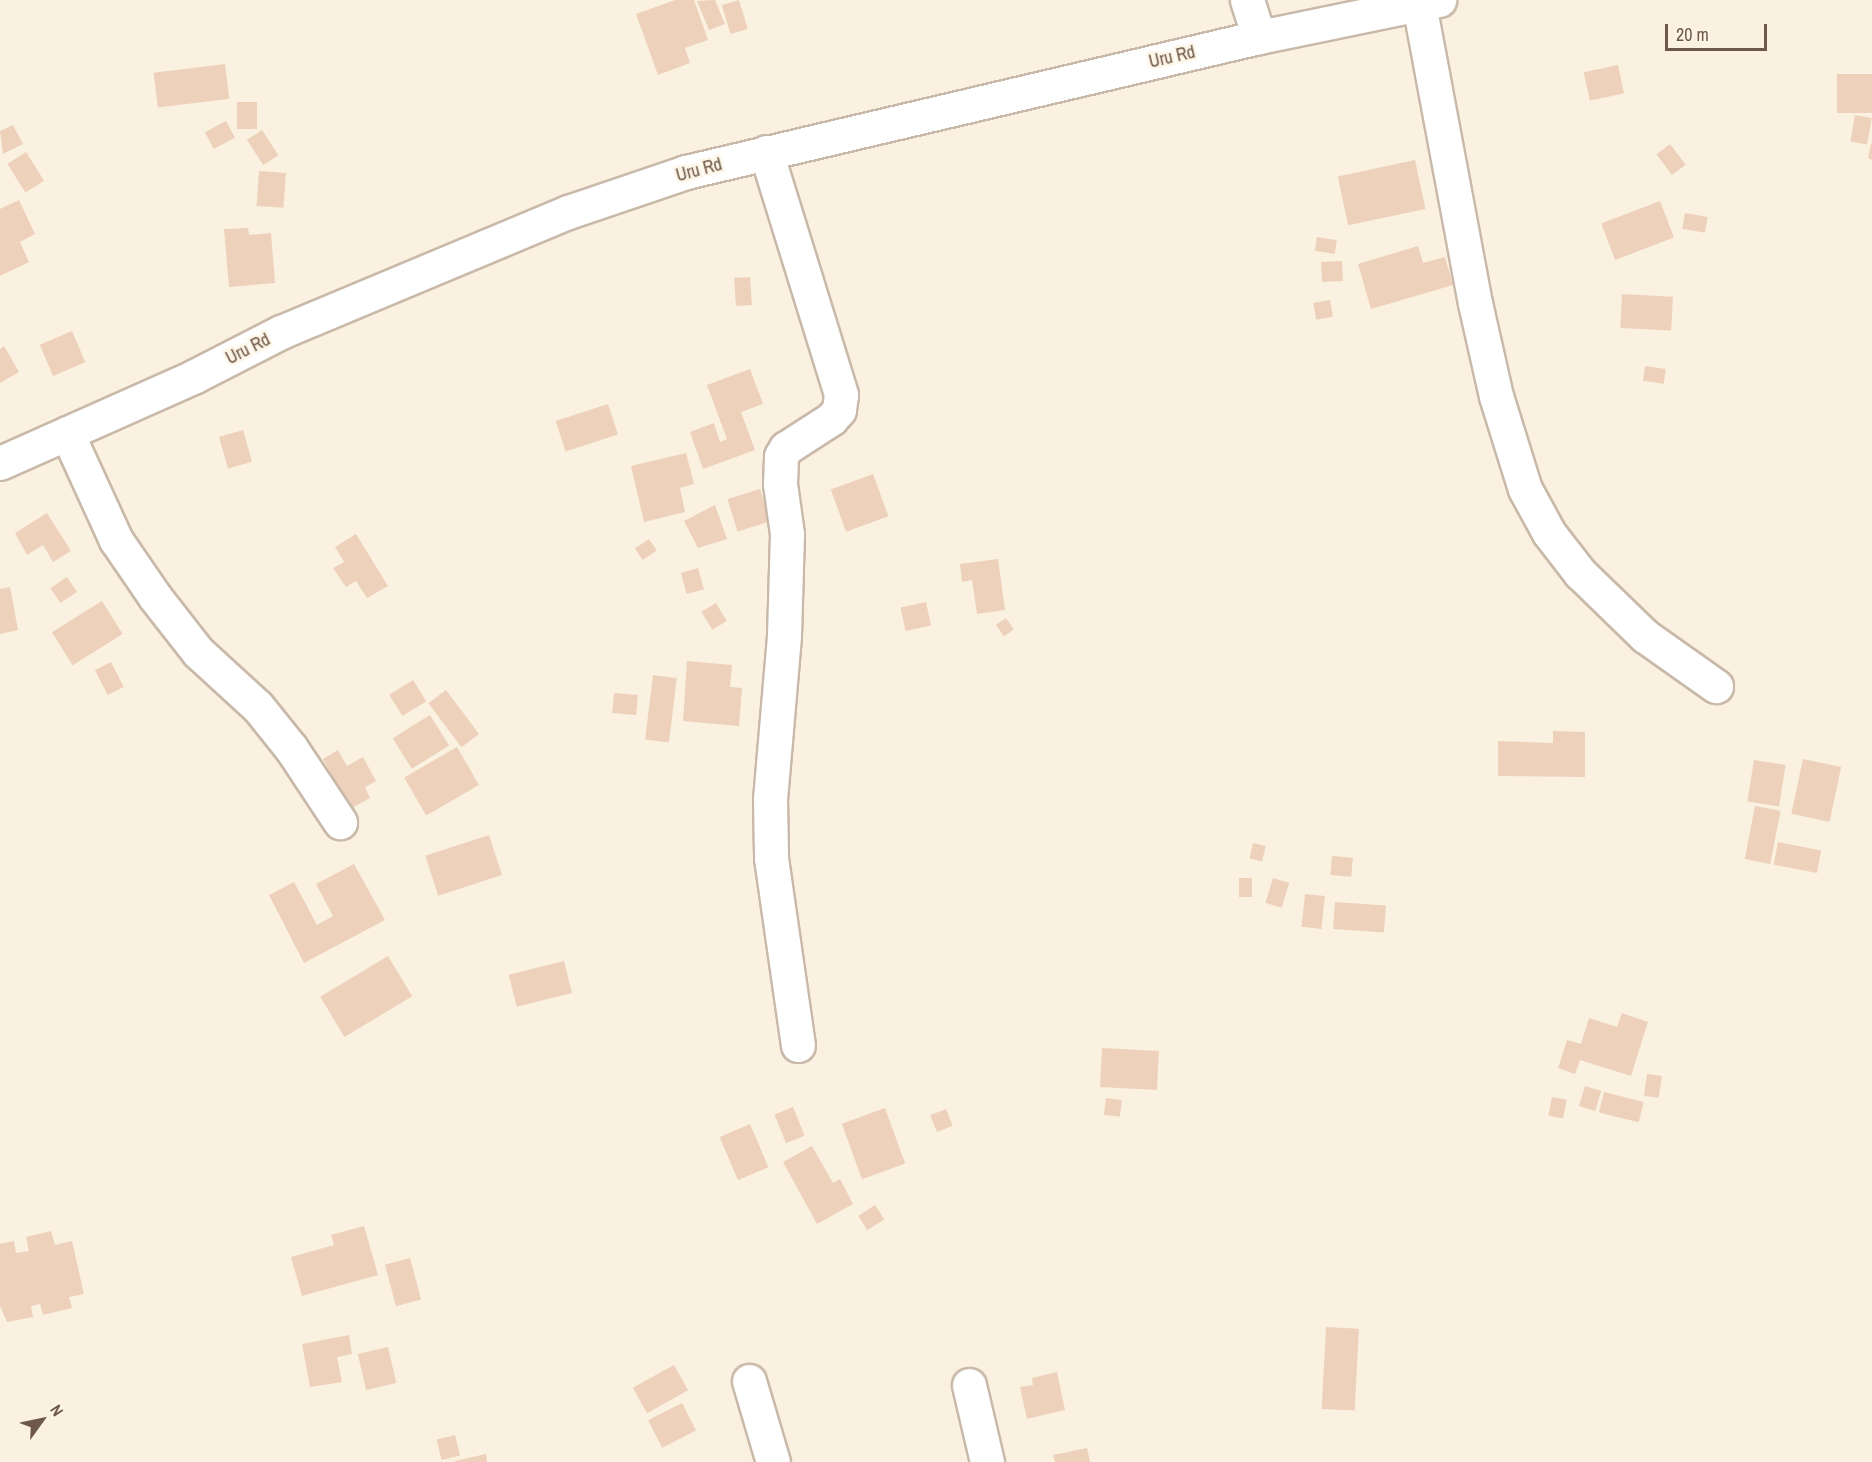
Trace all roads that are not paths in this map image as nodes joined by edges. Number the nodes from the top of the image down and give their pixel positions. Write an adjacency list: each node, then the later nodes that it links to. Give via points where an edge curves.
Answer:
1 (1247, 0): 3 (street)
2 (1429, 2): 3 (street, Uru Rd); 7 (street, via 1477,314 1496,396 1525,489 1580,573 1645,636)
3 (1259, 37): 4 (street, Uru Rd)
4 (766, 152): 5 (street, Uru Rd, via 686,172 568,212 281,332); 9 (street, via 841,394 839,410 831,419 786,448 780,484 786,534 785,602 770,798 771,858)
5 (67, 434): 6 (street, Uru Rd); 8 (street, via 116,540 155,597 198,652 258,707 291,748)
6 (0, 463)
7 (1716, 686)
8 (340, 822)
9 (798, 1045)
10 (749, 1381): 12 (street)
11 (969, 1385): 13 (street)
12 (773, 1462)
13 (987, 1462)

